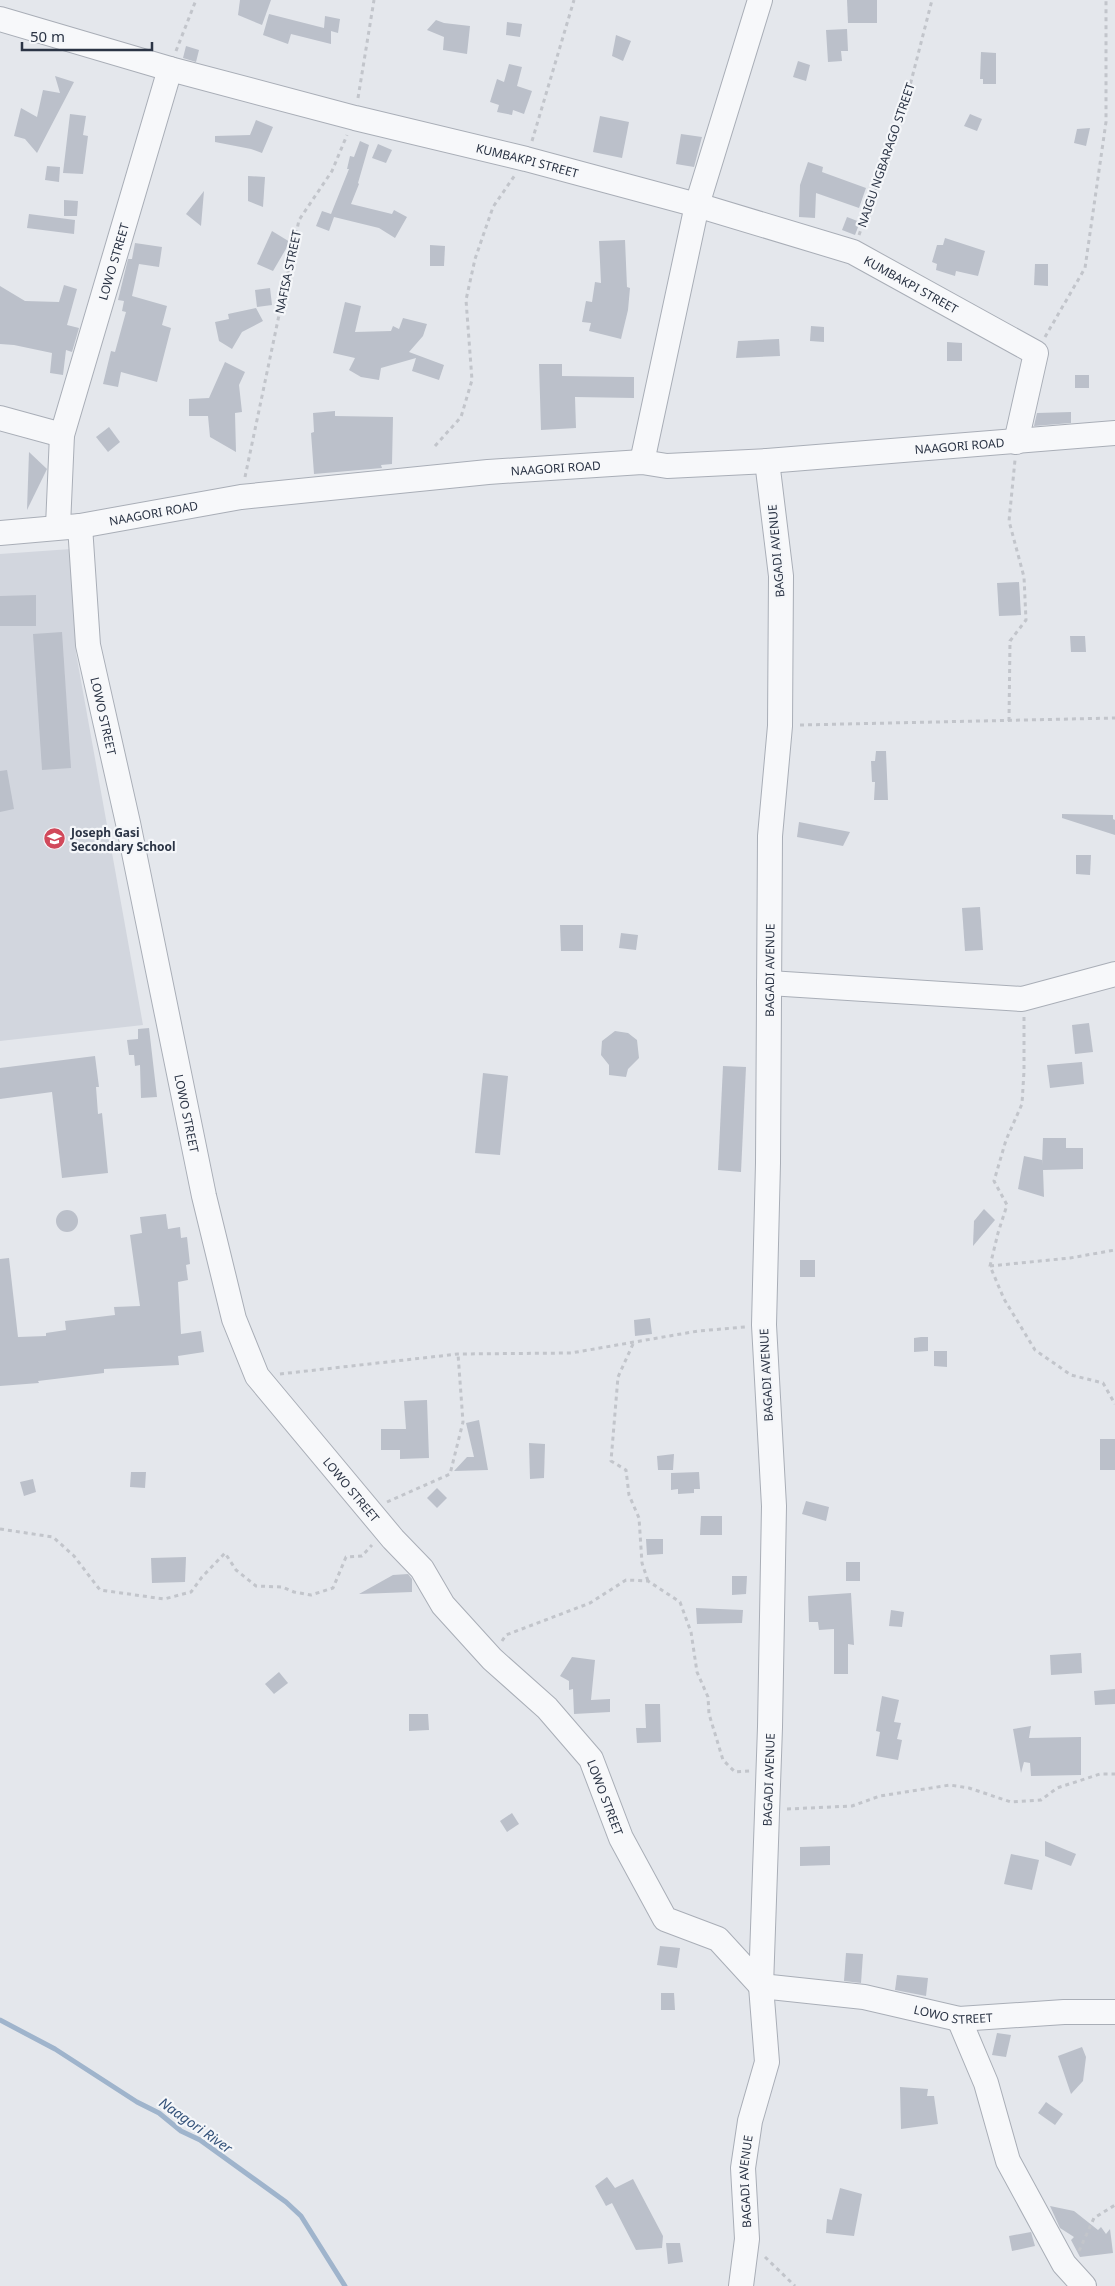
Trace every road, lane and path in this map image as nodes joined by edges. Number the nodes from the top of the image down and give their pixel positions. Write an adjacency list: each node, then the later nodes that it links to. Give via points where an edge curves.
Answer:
1 (196, 0): 8 (path)
2 (374, 0): 9 (path, NAFISA STREET)
3 (574, 0): 10 (path)
4 (760, 0): 11 (street)
5 (932, 0): 12 (path, NAIGU NGBARAGO STREET, via 904,109)
6 (1106, 0): 13 (path, via 1106,122 1085,268)
7 (0, 19): 8 (street, KUMBAKPI STREET)
8 (170, 68): 9 (street, KUMBAKPI STREET); 16 (street, LOWO STREET)
9 (355, 118): 10 (street, KUMBAKPI STREET); 21 (path, NAFISA STREET, via 332,171 299,220)
10 (526, 159): 11 (street, KUMBAKPI STREET); 18 (path, via 493,207 476,259 466,300 472,380 461,417)
11 (697, 205): 12 (street, KUMBAKPI STREET); 20 (street)
12 (853, 252): 13 (street, KUMBAKPI STREET)
13 (1036, 353): 17 (street)
14 (0, 418): 16 (street)
15 (1115, 433): 17 (street, NAAGORI ROAD)
16 (62, 435): 22 (street, LOWO STREET)
17 (1016, 442): 19 (street, NAAGORI ROAD); 25 (path, via 1009,521 1024,577 1026,620 1010,641)
18 (434, 446)
19 (767, 461): 20 (street, NAAGORI ROAD, via 667,466); 26 (street, BAGADI AVENUE, via 780,576)
20 (642, 462): 21 (street, NAAGORI ROAD, via 488,472)
21 (241, 497): 22 (street, NAAGORI ROAD)
22 (69, 526): 23 (street, NAAGORI ROAD); 35 (street, LOWO STREET, via 88,645 204,1196 234,1319)
23 (0, 533)
24 (1115, 718): 25 (path)
25 (1008, 721): 26 (path)
26 (780, 726): 28 (street, BAGADI AVENUE, via 770,836)
27 (1115, 974): 29 (street)
28 (769, 983): 29 (street); 32 (street, BAGADI AVENUE)
29 (1022, 999): 31 (path, via 1025,1025 1022,1104 1006,1140 994,1181 1007,1205)
30 (1115, 1250): 31 (path)
31 (990, 1266): 36 (path, via 1004,1299 1035,1350 1071,1376 1103,1383)
32 (764, 1325): 33 (path, via 698,1331); 41 (street, BAGADI AVENUE, via 774,1506)
33 (633, 1344): 34 (path, via 571,1353); 39 (path, via 618,1377 612,1460 626,1470 629,1494 639,1518 642,1563)
34 (458, 1354): 35 (path); 37 (path, via 462,1422 450,1474)
35 (257, 1376): 37 (street, LOWO STREET)
36 (1115, 1404)
37 (369, 1511): 38 (path, via 376,1540 362,1556 346,1557 333,1588 311,1596 282,1587 256,1586 236,1570 225,1553 191,1592 164,1599 100,1590 74,1556 54,1538); 40 (street, LOWO STREET, via 422,1569 443,1605)
38 (0, 1529)
39 (648, 1581): 40 (path, via 626,1580 590,1603 506,1635); 41 (path, via 680,1602 691,1632 697,1672 708,1697 709,1714 724,1760 735,1772)
40 (492, 1659): 44 (street, LOWO STREET, via 547,1708 591,1759 621,1838 666,1918 718,1939)
41 (768, 1770): 43 (street, BAGADI AVENUE)
42 (1115, 1774): 43 (path, via 1100,1774 1057,1788 1041,1800 1011,1802 950,1785 880,1796 852,1806)
43 (767, 1810): 44 (street, BAGADI AVENUE)
44 (761, 1986): 46 (street, LOWO STREET, via 864,1997); 48 (street, BAGADI AVENUE, via 766,2062 750,2121 743,2168)
45 (1115, 2012): 46 (street, LOWO STREET)
46 (959, 2019): 49 (street, via 986,2083 1008,2161)
47 (1115, 2205): 49 (path, via 1094,2218 1074,2261)
48 (747, 2239): 50 (street, BAGADI AVENUE); 51 (path)
49 (1064, 2264): 52 (street)
50 (741, 2286)
51 (795, 2286)
52 (1084, 2286)

